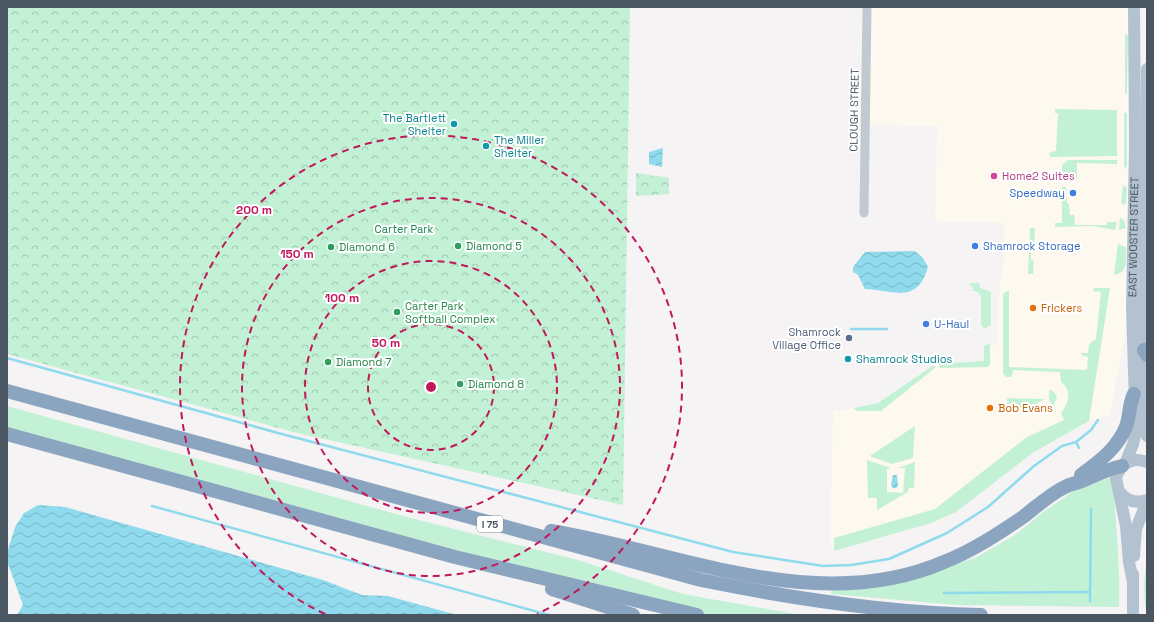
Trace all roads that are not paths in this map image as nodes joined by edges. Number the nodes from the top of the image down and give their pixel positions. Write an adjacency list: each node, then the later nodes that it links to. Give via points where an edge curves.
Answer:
1 (866, 7): 4 (street, CLOUGH STREET)
2 (1134, 7): 7 (main road, EAST WOOSTER STREET)
3 (1147, 69): 5 (main road, EAST WOOSTER STREET)
4 (864, 212)
5 (1145, 352): 9 (main road, EAST WOOSTER STREET, via 1144,408)
6 (7, 391): 15 (highway, I 75)
7 (1134, 394): 11 (main road, EAST WOOSTER STREET, via 1136,432 1134,444); 12 (highway, via 1130,402 1127,424 1116,444 1105,456)
8 (7, 434): 16 (highway)
9 (1147, 436)
10 (1147, 462): 11 (main road, via 1139,459)
11 (1123, 465): 12 (highway); 13 (main road, EAST WOOSTER STREET, via 1116,478)
12 (1065, 487): 15 (highway, via 1007,528 967,552 908,575 858,583 814,583 748,574 665,558 561,533)
13 (1119, 491): 14 (main road, EAST WOOSTER STREET, via 1128,500); 17 (main road, EAST WOOSTER STREET)
14 (1147, 501): 17 (main road, EAST WOOSTER STREET, via 1136,528)
15 (469, 518): 20 (highway, I 75, via 665,571 763,592 858,607)
16 (455, 557): 18 (highway); 19 (highway)
17 (1133, 582): 21 (main road, EAST WOOSTER STREET)
18 (633, 615)
19 (697, 615)
20 (981, 615)
21 (1132, 615)

